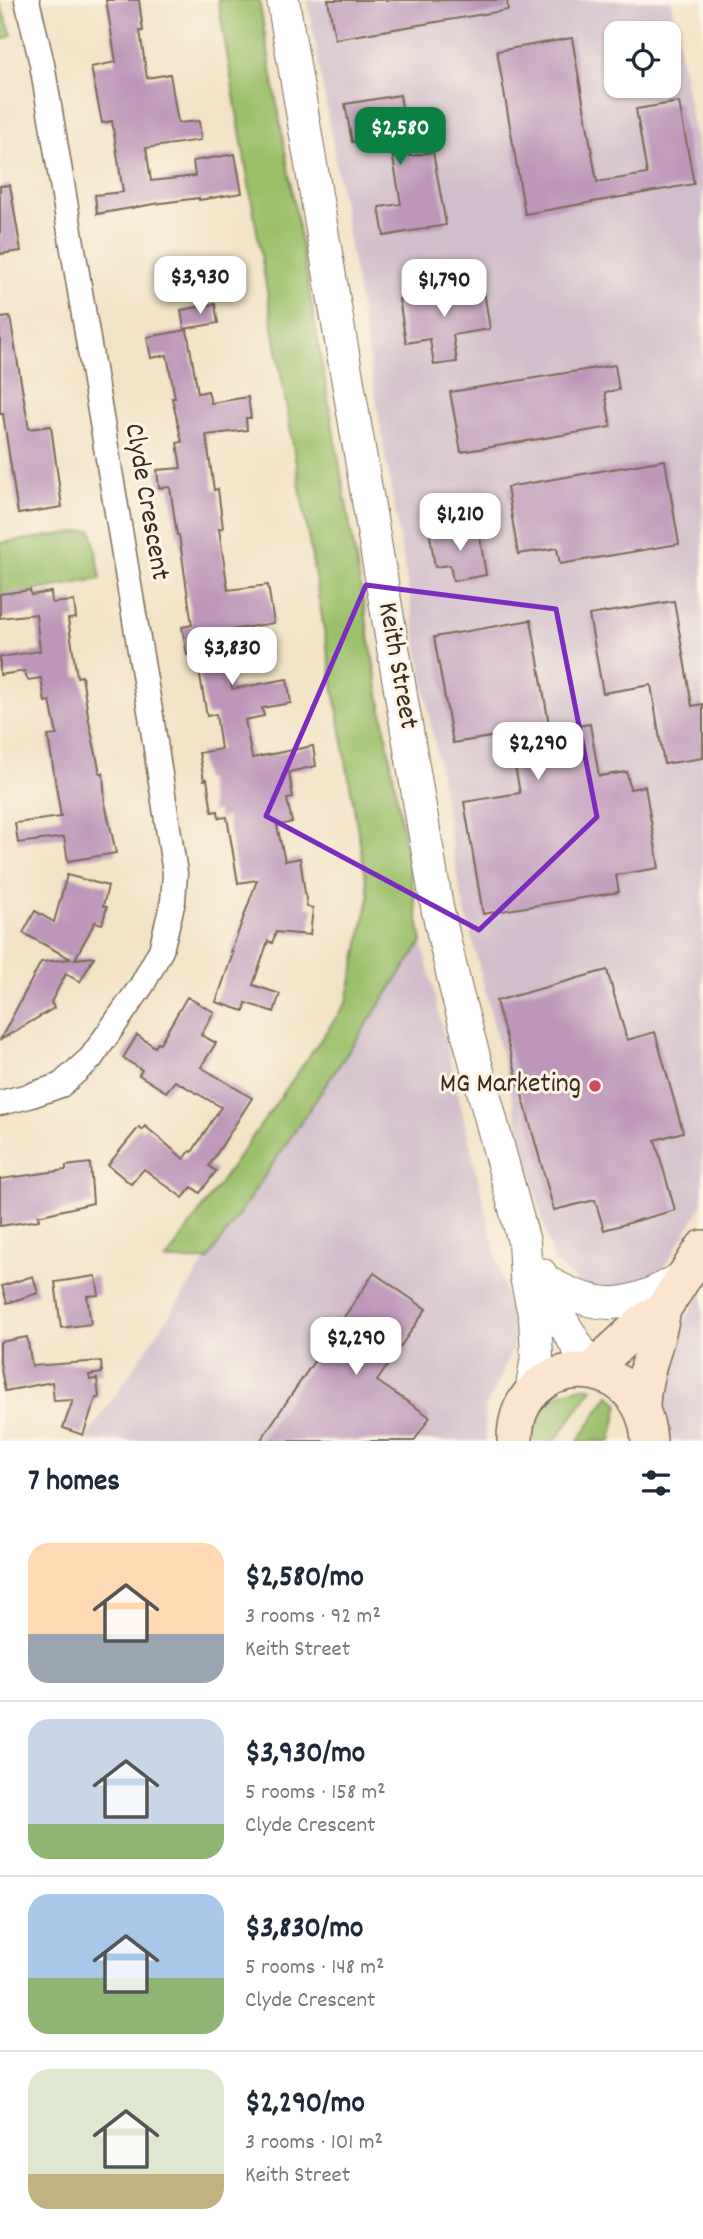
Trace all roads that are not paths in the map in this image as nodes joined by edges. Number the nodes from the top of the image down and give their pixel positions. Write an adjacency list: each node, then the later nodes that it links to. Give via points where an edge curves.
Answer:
1 (27, 0): 3 (street, Clyde Crescent, via 175,873 161,950 91,1058 61,1085)
2 (283, 0): 4 (street, Keith Street, via 437,907)
3 (0, 1102)
4 (524, 1242): 6 (street, Keith Street); 9 (street, Keith Street, via 537,1356)
5 (694, 1262): 6 (street, via 663,1290 615,1304 572,1296); 7 (main road)
6 (545, 1281): 8 (street, Keith Street, via 552,1304)
7 (663, 1309): 8 (main road); 10 (main road, via 642,1390)
8 (591, 1371): 9 (main road, via 558,1375); 10 (main road, via 612,1377 632,1393)
9 (531, 1394): 11 (main road, via 516,1422)
10 (645, 1424)
11 (515, 1441)

